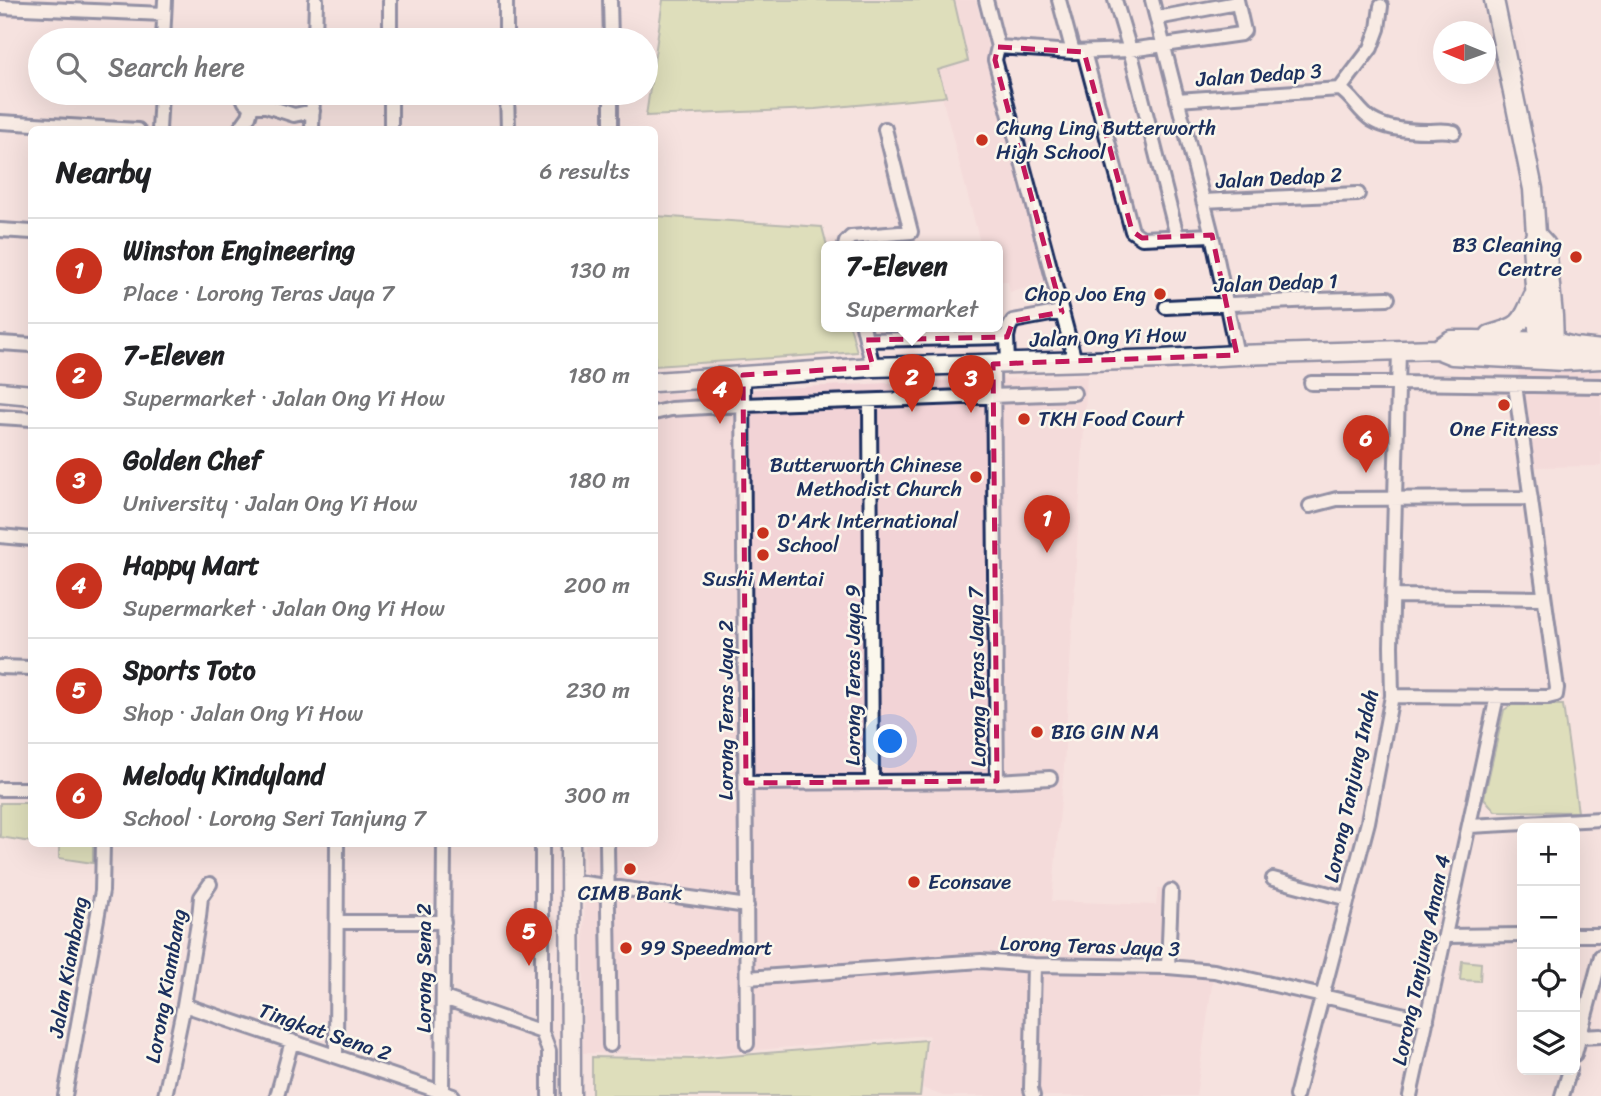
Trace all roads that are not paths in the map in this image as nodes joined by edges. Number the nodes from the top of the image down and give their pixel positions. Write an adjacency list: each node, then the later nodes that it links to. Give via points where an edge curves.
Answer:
1 (165, 0): 14 (street)
2 (316, 0): 17 (street)
3 (390, 0): 18 (street)
4 (506, 0): 19 (street)
5 (610, 0): 20 (street)
6 (986, 0): 22 (street)
7 (1059, 0): 24 (street)
8 (1115, 0): 23 (street)
9 (1152, 0): 15 (street)
10 (1494, 0): 50 (main road, via 1533,189)
11 (1237, 1): 15 (street); 21 (street, via 1241,34)
12 (1381, 6): 25 (street, via 1371,48)
13 (0, 7): 14 (street)
14 (164, 14): 16 (street)
15 (1157, 18): 21 (street)
16 (163, 28)
17 (315, 28)
18 (390, 28)
19 (506, 28)
20 (611, 28)
21 (1163, 45): 23 (street); 26 (street)
22 (998, 47): 24 (street); 58 (street, via 995,60)
23 (1130, 50): 24 (street); 52 (street)
24 (1079, 52): 52 (street, via 1132,231 1142,239)
25 (1340, 89): 26 (street, Jalan Dedap 3); 45 (street, Jalan Dedap 3, via 1373,121 1404,130)
26 (1177, 100): 47 (street)
27 (160, 105): 37 (street)
28 (313, 105): 33 (street)
29 (391, 105): 41 (street)
30 (507, 105): 42 (street)
31 (611, 105): 43 (street)
32 (252, 106): 34 (street); 38 (street)
33 (313, 111): 34 (street); 40 (street)
34 (294, 115): 39 (street)
35 (0, 122): 36 (street)
36 (69, 126)
37 (159, 126)
38 (242, 126)
39 (303, 126)
40 (312, 126)
41 (391, 126)
42 (508, 126)
43 (611, 126)
44 (885, 129): 53 (street, via 911,232)
45 (1454, 132)
46 (1357, 194): 47 (street, Jalan Dedap 2)
47 (1203, 201): 51 (street)
48 (0, 230): 49 (street)
49 (28, 232)
50 (1536, 234): 54 (main road, via 1532,245); 59 (main road, via 1546,245)
51 (1212, 235): 52 (street); 56 (street)
52 (1177, 236)
53 (854, 241)
54 (1536, 289): 63 (main road, via 1519,324); 65 (main road)
55 (1388, 298): 56 (street, Jalan Dedap 1)
56 (1227, 304): 57 (street, Jalan Dedap 1); 71 (street)
57 (1166, 307)
58 (1062, 312): 61 (street, via 1013,321); 74 (street)
59 (1553, 316): 65 (main road); 70 (main road)
60 (864, 332): 62 (street)
61 (1007, 337): 62 (street); 75 (street, Lorong Teras Jaya 7)
62 (866, 340): 76 (street)
63 (1473, 340): 65 (main road, Jalan Ong Yi How); 67 (main road, Jalan Ong Yi How, via 1451,340)
64 (0, 343): 66 (street)
65 (1546, 344): 70 (main road, Jalan Ong Yi How); 72 (main road, via 1535,352)
66 (28, 345)
67 (1437, 349): 69 (main road, Jalan Ong Yi How); 72 (main road, Jalan Ong Yi How, via 1452,355)
68 (1601, 350): 70 (main road)
69 (1399, 351): 71 (main road, Jalan Ong Yi How); 80 (street, Lorong Tanjung Indah)
70 (1570, 354): 72 (main road, Jalan Ong Yi How); 73 (main road)
71 (1237, 355): 74 (main road, Jalan Ong Yi How)
72 (1509, 358)
73 (1601, 359)
74 (1075, 361): 75 (main road, Jalan Ong Yi How)
75 (1000, 363): 76 (main road, Jalan Ong Yi How); 86 (street, Lorong Teras Jaya 7)
76 (873, 367): 77 (main road, Jalan Ong Yi How)
77 (743, 375): 78 (main road, Jalan Ong Yi How); 88 (street, Lorong Teras Jaya 2)
78 (658, 383)
79 (1311, 383): 80 (street)
80 (1398, 383): 81 (street); 93 (street, Lorong Tanjung Indah)
81 (1516, 386): 82 (street); 92 (street)
82 (1601, 386)
83 (0, 393): 85 (main road)
84 (1074, 393): 86 (street)
85 (28, 395)
86 (994, 396): 87 (street); 104 (street, Lorong Teras Jaya 7)
87 (870, 401): 88 (street); 105 (street, Lorong Teras Jaya 9)
88 (743, 405): 89 (street); 106 (street, Lorong Teras Jaya 2)
89 (658, 412)
90 (0, 417): 91 (street)
91 (28, 419)
92 (1531, 498): 93 (street); 98 (street)
93 (1395, 499): 94 (street, via 1337,499); 97 (street, Lorong Tanjung Indah)
94 (1310, 506)
95 (0, 536): 96 (street)
96 (28, 539)
97 (1392, 596): 98 (street); 101 (street, Lorong Tanjung Indah)
98 (1544, 598): 102 (street, via 1556,695)
99 (0, 667): 100 (street)
100 (28, 668)
101 (1392, 696): 102 (street); 122 (street, Lorong Tanjung Indah)
102 (1497, 696): 110 (street, Lorong Tanjung Aman 4)
103 (1051, 778): 104 (street)
104 (998, 781): 105 (street)
105 (872, 782): 106 (street)
106 (746, 783): 123 (street, Lorong Teras Jaya 2)
107 (0, 789): 108 (street)
108 (28, 789)
109 (1601, 819): 110 (street)
110 (1469, 829): 129 (street, Lorong Tanjung Aman 4)
111 (103, 847): 149 (street, Jalan Kiambang, via 102,891)
112 (337, 847): 124 (street)
113 (444, 847): 125 (street, Lorong Sena 2)
114 (542, 847): 138 (street)
115 (570, 847): 118 (main road)
116 (607, 847): 120 (street)
117 (1273, 879): 122 (street)
118 (570, 881): 120 (street); 145 (main road)
119 (210, 884): 136 (street, Lorong Kiambang, via 201,897)
120 (608, 887): 123 (street); 143 (street)
121 (1171, 891): 132 (street)
122 (1348, 899): 134 (street, Lorong Tanjung Indah)
123 (747, 906): 133 (street, Lorong Teras Jaya 2)
124 (337, 922): 125 (street); 146 (street)
125 (444, 922): 135 (street, Lorong Sena 2)
126 (1601, 934): 128 (street)
127 (1517, 935): 129 (street)
128 (1580, 935)
129 (1446, 936): 137 (street, Lorong Tanjung Aman 4)
130 (1601, 956): 140 (street)
131 (1034, 965): 132 (street, Lorong Teras Jaya 3); 133 (street, Lorong Teras Jaya 3, via 981,961); 154 (street)
132 (1168, 967): 134 (street, Lorong Teras Jaya 3, via 1214,971)
133 (747, 978): 142 (street, Lorong Teras Jaya 2)
134 (1323, 995): 137 (street, Lorong Teras Jaya 3); 155 (street, Lorong Tanjung Indah)
135 (444, 998): 138 (street); 148 (street, Lorong Sena 2)
136 (184, 1005): 141 (street, Tingkat Sena 2); 150 (street, Lorong Kiambang)
137 (1427, 1020): 156 (street, Lorong Tanjung Aman 4)
138 (542, 1032): 144 (street)
139 (1601, 1036): 140 (street)
140 (1580, 1037)
141 (292, 1041): 146 (street, Tingkat Sena 2); 151 (street)
142 (747, 1044)
143 (610, 1045)
144 (549, 1051): 145 (street); 152 (street)
145 (571, 1052): 153 (main road)
146 (336, 1056): 148 (street, Tingkat Sena 2)
147 (1568, 1075): 157 (street)
148 (447, 1094)
149 (65, 1096)
150 (165, 1096)
151 (276, 1096)
152 (550, 1096)
153 (571, 1096)
154 (1033, 1096)
155 (1296, 1096)
156 (1410, 1096)
157 (1562, 1096)

